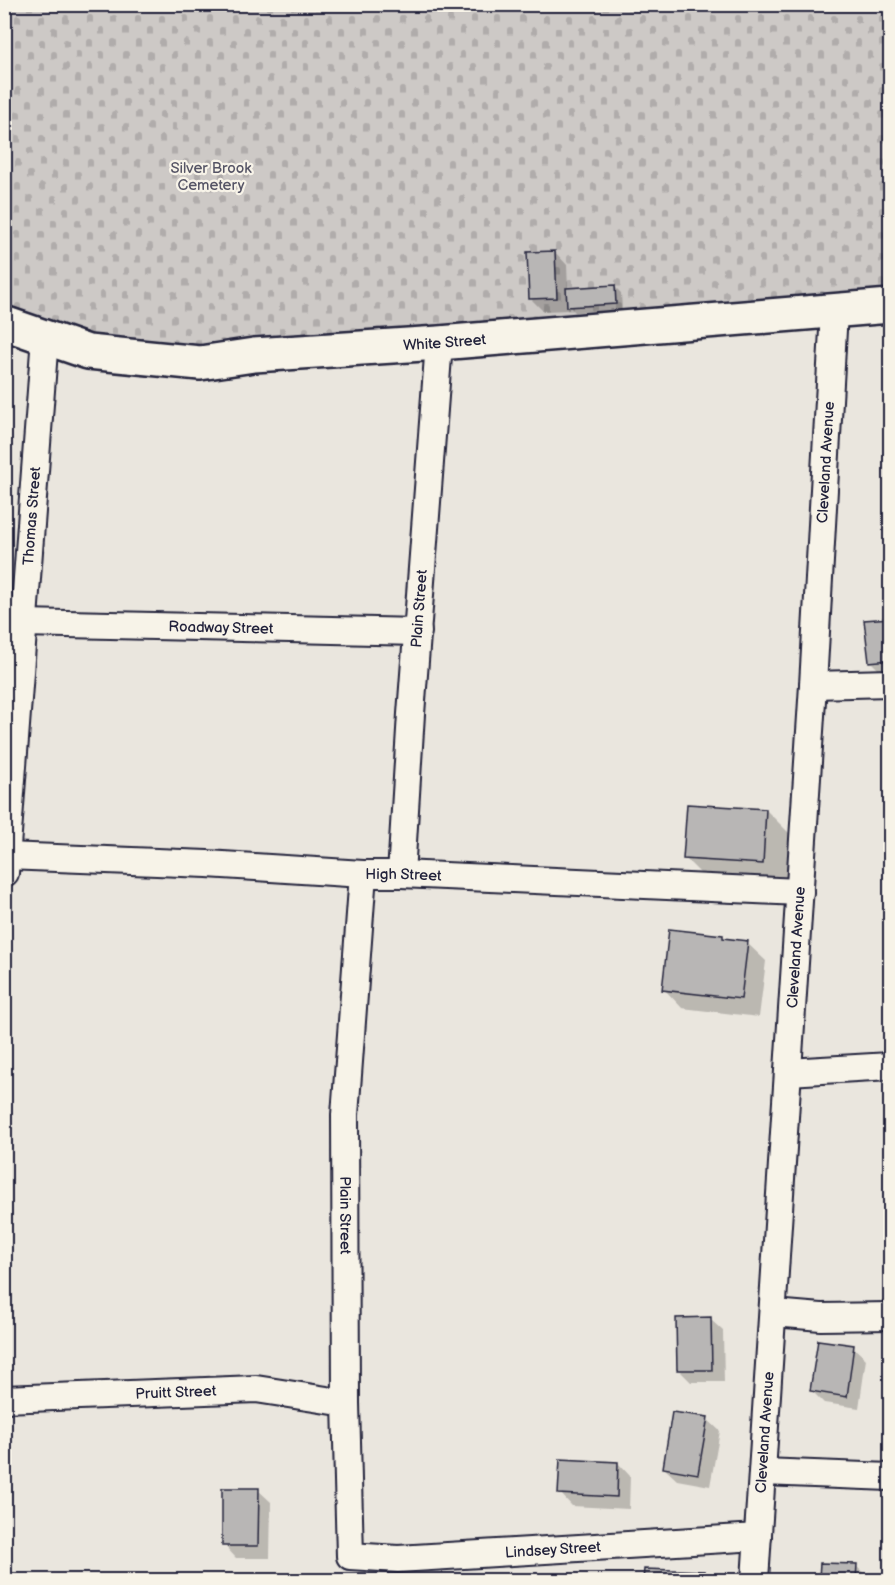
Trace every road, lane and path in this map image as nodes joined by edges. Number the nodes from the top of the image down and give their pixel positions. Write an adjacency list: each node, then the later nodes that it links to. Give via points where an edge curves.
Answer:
1 (891, 306): 2 (street, White Street)
2 (834, 312): 5 (street, White Street); 9 (street, Cleveland Avenue)
3 (4, 323): 4 (street, White Street)
4 (45, 337): 5 (street, White Street, via 88,352 200,363 254,355); 6 (street, Thomas Street)
5 (439, 343): 7 (street, Plain Street)
6 (23, 623): 7 (street, Roadway Street); 10 (street, Thomas Street)
7 (417, 632): 12 (street, Plain Street)
8 (891, 682): 9 (street)
9 (813, 685): 13 (street, Cleveland Avenue)
10 (5, 853): 11 (street, High Street)
11 (363, 874): 12 (street, High Street); 19 (street, Plain Street, via 345,1115)
12 (401, 874): 13 (street, High Street)
13 (800, 892): 15 (street, Cleveland Avenue)
14 (891, 1066): 15 (street)
15 (788, 1072): 16 (street, Cleveland Avenue)
16 (774, 1313): 17 (street); 20 (street, Cleveland Avenue)
17 (891, 1316)
18 (4, 1399): 19 (street, Pruitt Street, via 256,1389)
19 (346, 1403): 23 (street, Plain Street)
20 (763, 1472): 21 (street); 22 (street, Cleveland Avenue)
21 (891, 1477)
22 (758, 1538): 23 (street, Lindsey Street, via 398,1559); 24 (street, Cleveland Avenue)
23 (350, 1556)
24 (755, 1581)

